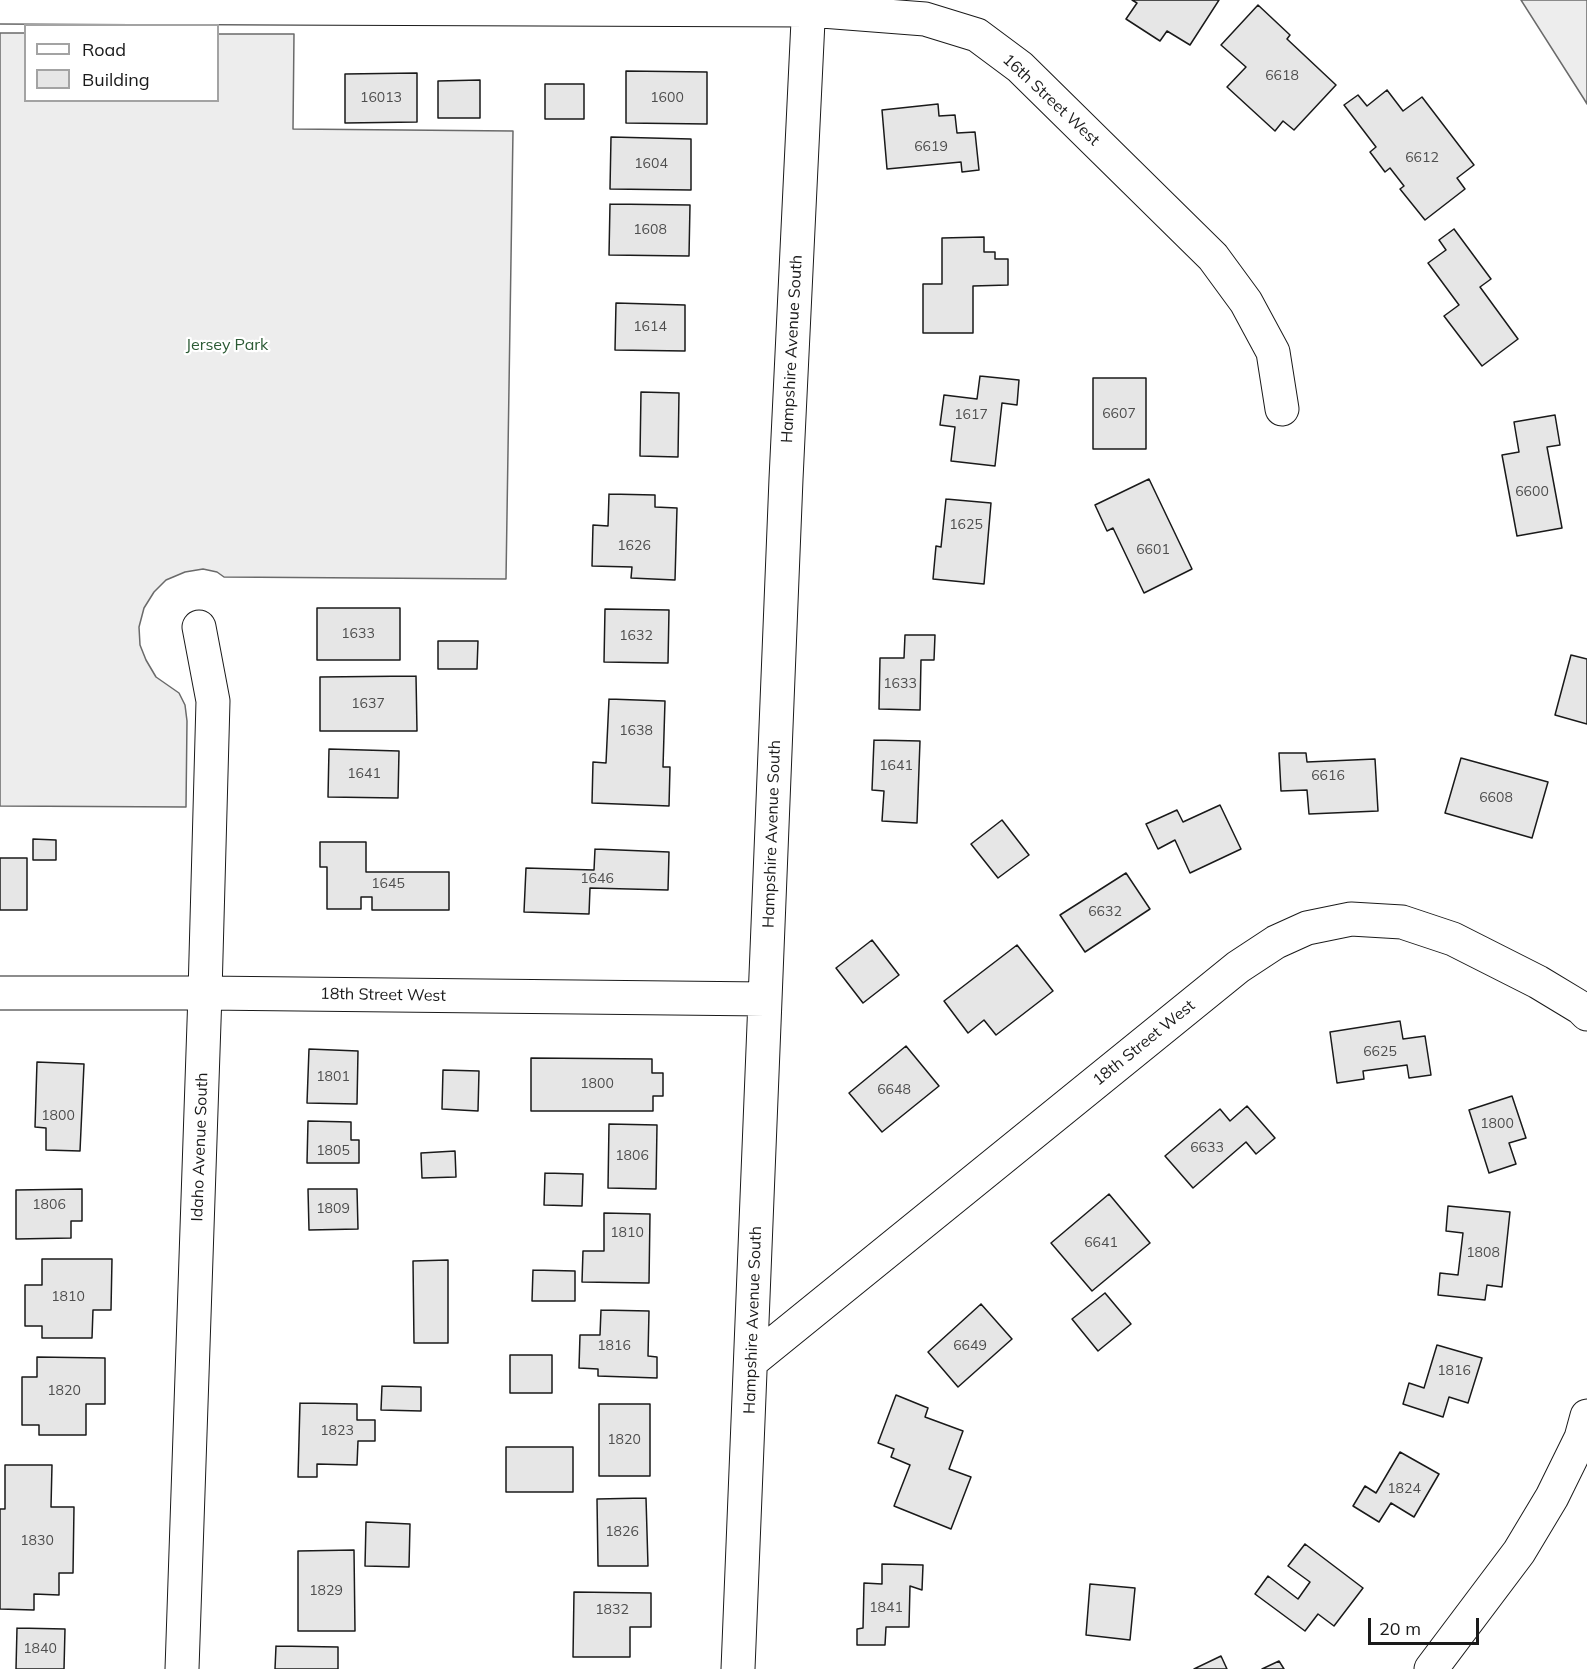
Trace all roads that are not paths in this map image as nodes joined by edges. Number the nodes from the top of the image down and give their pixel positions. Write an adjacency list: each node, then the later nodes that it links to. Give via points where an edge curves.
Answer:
1 (245, 5): 2 (street, 16th Street West); 3 (street, 16th Street West)
2 (809, 5): 4 (street, 16th Street West, via 925,19 976,35 1020,67 1213,257 1246,302 1273,352); 8 (street, Hampshire Avenue South)
3 (0, 7)
4 (1282, 409)
5 (199, 627): 7 (street, Idaho Avenue South, via 213,700)
6 (0, 993): 7 (street, 18th Street West)
7 (205, 993): 8 (street, 18th Street West); 12 (street, Idaho Avenue South)
8 (765, 999): 10 (street, Hampshire Avenue South)
9 (1587, 1014): 10 (street, 18th Street West, via 1538,982 1453,939 1402,922 1351,919 1307,928 1276,942 1238,967)
10 (752, 1361): 13 (street, Hampshire Avenue South)
11 (1587, 1416): 14 (street, via 1581,1438 1552,1497 1519,1552)
12 (182, 1669)
13 (738, 1669)
14 (1431, 1669)

